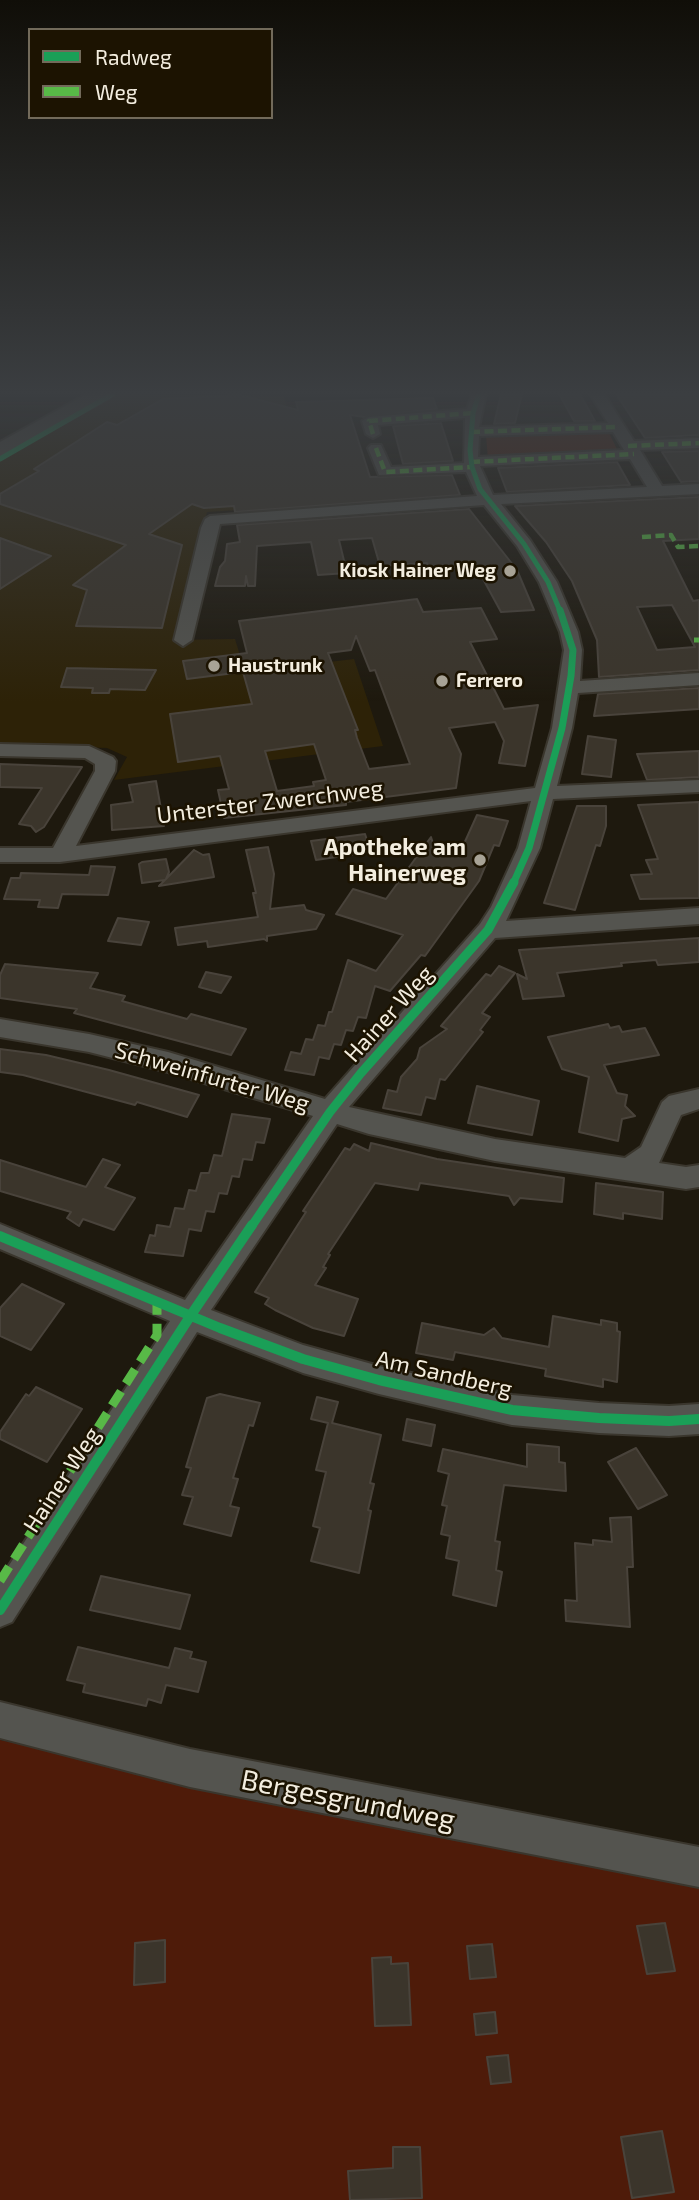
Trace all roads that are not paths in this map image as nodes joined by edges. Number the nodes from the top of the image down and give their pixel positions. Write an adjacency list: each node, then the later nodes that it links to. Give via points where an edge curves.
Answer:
1 (530, 497): 2 (street)
2 (486, 499): 3 (street, via 213,521); 5 (street, Hainer Weg, via 524,544 554,595 573,650)
3 (183, 640)
4 (699, 679): 5 (street)
5 (568, 688): 8 (street, Hainer Weg)
6 (0, 750): 10 (street, via 89,752 106,761)
7 (699, 786): 8 (street, Unterster Zwerchweg)
8 (546, 793): 10 (street, Unterster Zwerchweg); 12 (street, Hainer Weg, via 518,877)
9 (0, 855): 10 (street, Unterster Zwerchweg)
10 (60, 855)
11 (699, 916): 12 (street)
12 (488, 930): 15 (street, Hainer Weg)
13 (0, 1028): 15 (street, Schweinfurter Weg, via 168,1062)
14 (699, 1099): 16 (street, via 678,1102 651,1154)
15 (330, 1112): 16 (street, Schweinfurter Weg, via 495,1150); 19 (street, Hainer Weg)
16 (628, 1170): 17 (street, Schweinfurter Weg)
17 (699, 1176)
18 (0, 1236): 19 (street, Am Sandberg)
19 (191, 1315): 20 (street, Am Sandberg, via 303,1359 512,1410 599,1418); 21 (street, Hainer Weg)
20 (699, 1419)
21 (0, 1610)
22 (0, 1720): 23 (street, Bergesgrundweg, via 190,1768)
23 (699, 1867)

